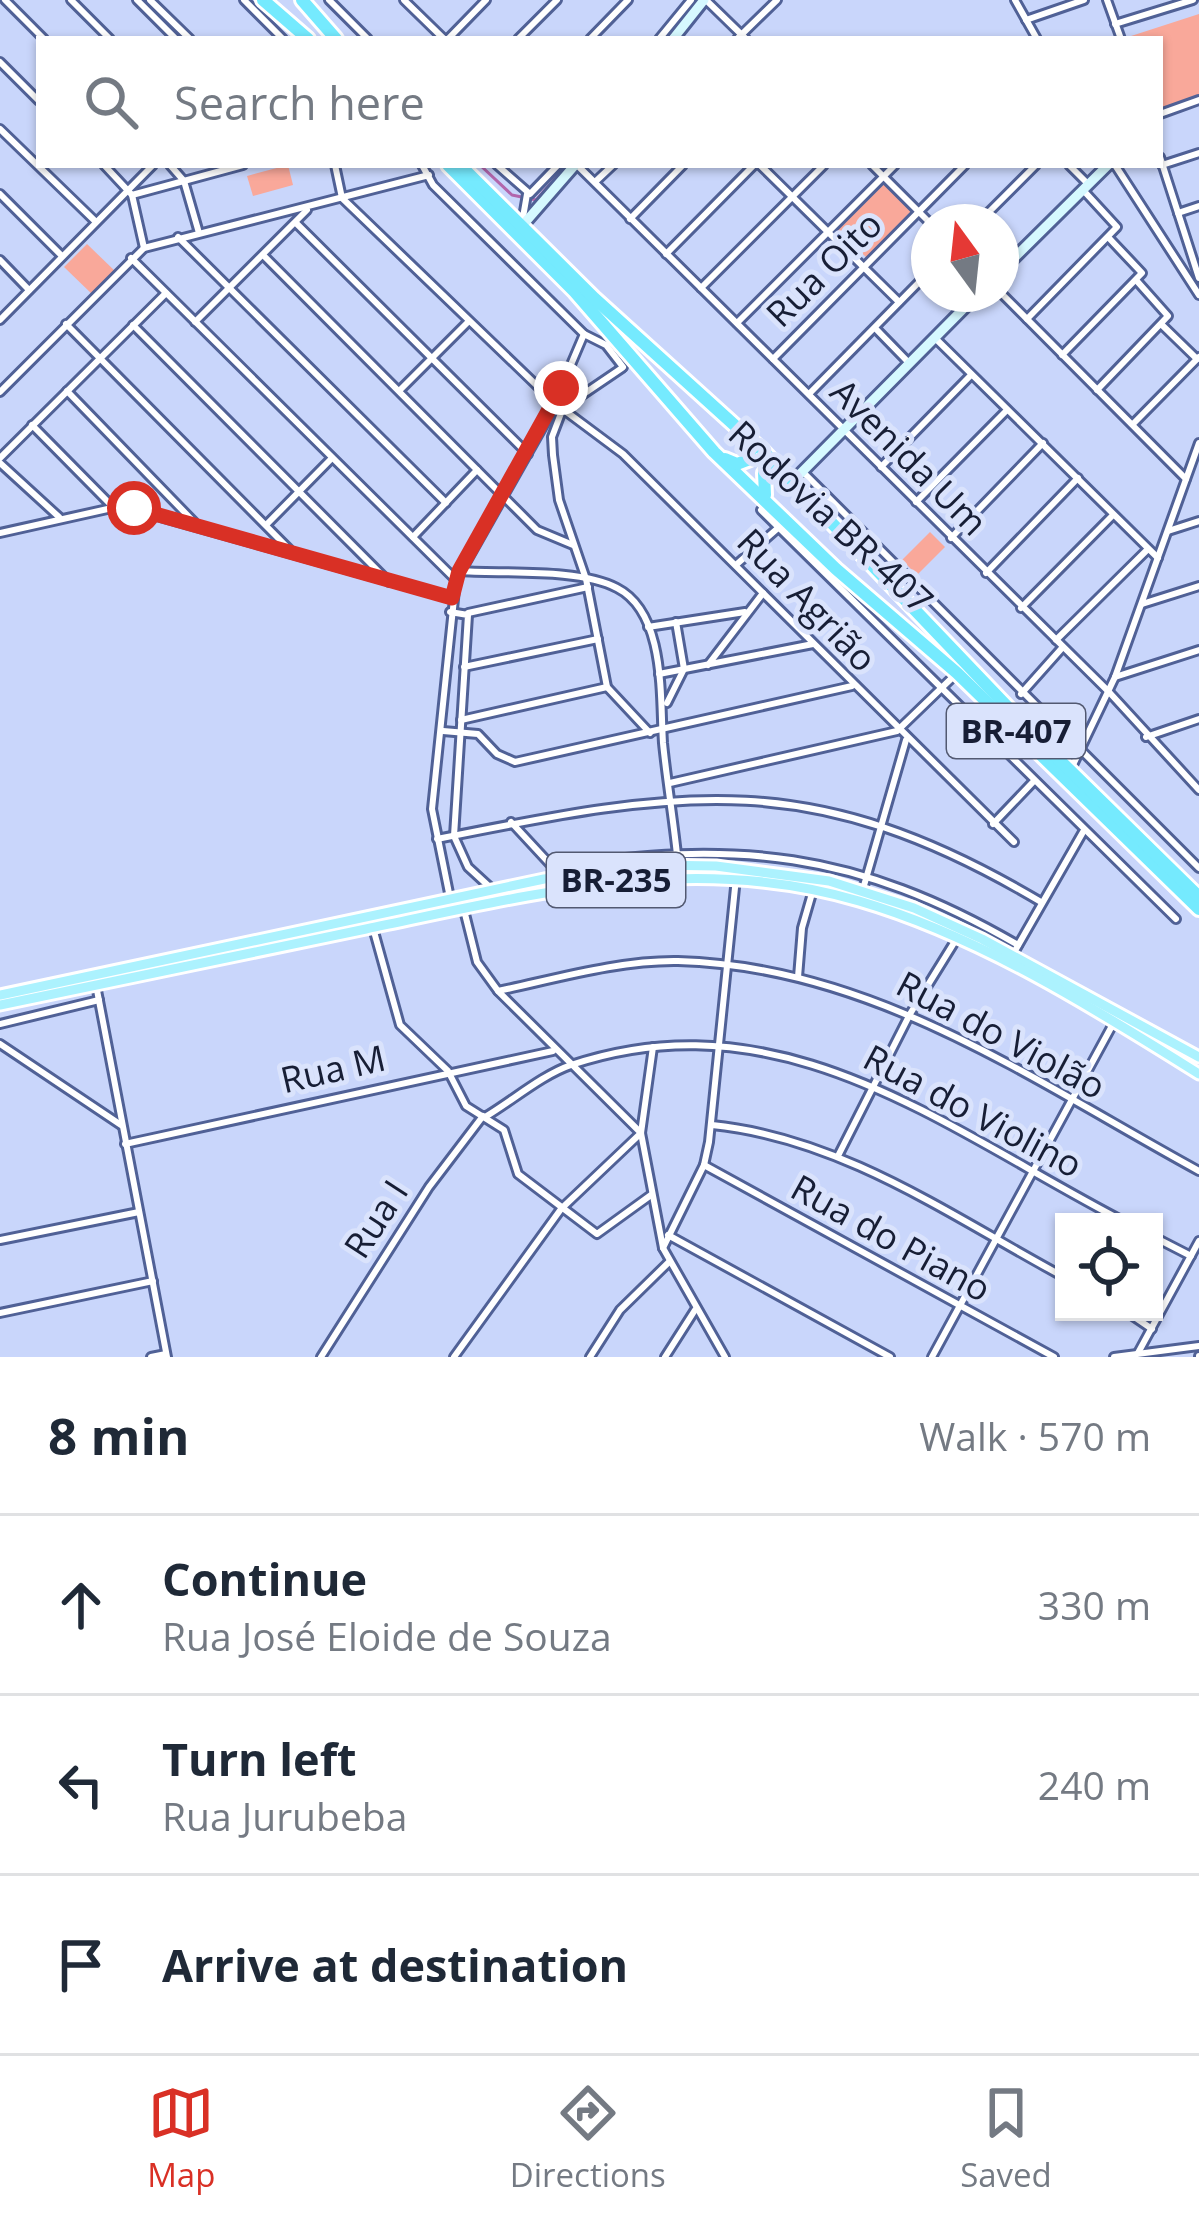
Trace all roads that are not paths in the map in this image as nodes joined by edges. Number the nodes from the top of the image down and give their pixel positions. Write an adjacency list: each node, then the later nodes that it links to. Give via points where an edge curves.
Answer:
1 (5, 0): 22 (street)
2 (70, 0): 23 (street)
3 (137, 0): 24 (street)
4 (151, 0): 25 (street)
5 (244, 0): 26 (street)
6 (263, 0): 27 (highway)
7 (302, 0): 28 (highway)
8 (329, 0): 29 (street)
9 (486, 0): 31 (street)
10 (557, 0): 32 (street)
11 (628, 0): 33 (street)
12 (691, 0): 34 (street)
13 (705, 0): 35 (street); 36 (street)
14 (777, 0): 37 (street)
15 (1015, 0): 20 (street)
16 (1084, 0): 20 (street)
17 (1107, 0): 21 (street)
18 (1193, 0): 21 (street)
19 (411, 2): 30 (street)
20 (1028, 24): 38 (street); 39 (street)
21 (1115, 24): 40 (street)
22 (41, 36)
23 (107, 36)
24 (173, 36)
25 (187, 36)
26 (280, 36)
27 (305, 36)
28 (334, 36)
29 (365, 36)
30 (443, 36)
31 (449, 36)
32 (521, 36)
33 (593, 36)
34 (661, 36)
35 (675, 36)
36 (741, 36)
37 (743, 36)
38 (1022, 36)
39 (1035, 36)
40 (1120, 36)
41 (0, 62): 42 (street)
42 (36, 97)
43 (1199, 100): 44 (street)
44 (1163, 112)
45 (0, 129): 48 (street)
46 (1199, 153): 47 (street)
47 (1163, 161)
48 (36, 164)
49 (1163, 167): 90 (street)
50 (40, 168): 93 (street)
51 (107, 168): 80 (street)
52 (150, 168): 80 (street)
53 (173, 168): 77 (street)
54 (232, 168): 77 (street)
55 (336, 168): 84 (street)
56 (424, 168): 75 (street)
57 (451, 168): 136 (highway, Rodovia BR-407 / BR-407)
58 (463, 168): 95 (highway, Rodovia BR-407 / BR-407)
59 (500, 168): 82 (street)
60 (555, 168): 82 (street)
61 (572, 168): 95 (street)
62 (579, 168): 78 (street, Avenida Um)
63 (610, 168): 78 (street)
64 (680, 168): 91 (street)
65 (754, 168): 102 (street)
66 (760, 168): 83 (street)
67 (821, 168): 83 (street)
68 (875, 168): 76 (street)
69 (892, 168): 76 (street)
70 (962, 168): 86 (street, Rua Oito)
71 (1033, 168): 87 (street)
72 (1071, 168): 79 (street)
73 (1109, 168): 79 (street)
74 (1114, 168): 116 (street)
75 (429, 176): 84 (street); 129 (street)
76 (883, 177): 85 (street); 96 (street)
77 (184, 181): 80 (street); 97 (street)
78 (596, 182): 91 (street, Avenida Um)
79 (1086, 188): 99 (street, via 1117,226); 101 (street)
80 (130, 192): 93 (street); 100 (street)
81 (0, 194): 104 (street)
82 (529, 196): 95 (street)
83 (792, 197): 96 (street); 111 (street)
84 (342, 198): 89 (street); 123 (street, Rua Agrião)
85 (911, 204)
86 (927, 204)
87 (997, 204)
88 (1199, 206): 90 (street)
89 (309, 208): 94 (street); 97 (street)
90 (1178, 213): 106 (street)
91 (630, 218): 102 (street, Avenida Um)
92 (911, 220): 108 (street, Rua Oito)
93 (96, 222): 104 (street)
94 (296, 223): 103 (street); 133 (street)
95 (522, 226): 149 (highway, Rodovia BR-407 / BR-407)
96 (828, 232): 108 (street); 124 (street)
97 (199, 233): 98 (street)
98 (178, 237): 100 (street); 112 (street)
99 (1108, 237): 109 (street); 120 (street)
100 (144, 248): 105 (street)
101 (1019, 253)
102 (666, 254): 111 (street, Avenida Um)
103 (263, 255): 112 (street); 139 (street)
104 (62, 256): 113 (street)
105 (131, 258): 115 (street); 125 (street)
106 (1196, 259): 110 (street)
107 (0, 260): 113 (street)
108 (864, 267): 117 (street); 135 (street, Rua Oito)
109 (1139, 277): 127 (street, via 1169,315); 131 (street)
110 (1199, 278)
111 (700, 288): 124 (street, Avenida Um)
112 (229, 289): 122 (street); 165 (street)
113 (29, 290): 121 (street)
114 (911, 290): 117 (street)
115 (166, 293): 122 (street); 126 (street)
116 (1199, 295)
117 (899, 302): 128 (street)
118 (1019, 311): 120 (street)
119 (962, 312): 130 (street)
120 (1027, 319): 131 (street)
121 (0, 320)
122 (195, 322): 155 (street)
123 (468, 322): 133 (street); 144 (street, Rua Agrião)
124 (737, 323): 135 (street, Avenida Um)
125 (66, 324): 132 (street); 142 (street)
126 (133, 325): 132 (street); 162 (street)
127 (1162, 325): 134 (street); 140 (street)
128 (874, 328): 137 (street); 143 (street)
129 (584, 334): 136 (street); 144 (street)
130 (937, 339): 137 (street); 138 (street)
131 (1062, 355): 140 (street)
132 (100, 358): 141 (street); 172 (street)
133 (433, 358): 139 (street); 153 (street)
134 (1198, 358): 146 (street)
135 (773, 359): 143 (street, Avenida Um)
136 (629, 364): 144 (street); 152 (highway, Rodovia BR-407 / BR-407)
137 (910, 364): 148 (street)
138 (971, 374): 145 (street); 157 (street)
139 (400, 390): 158 (street)
140 (1097, 390): 146 (street)
141 (67, 391): 147 (street); 171 (street)
142 (0, 392)
143 (808, 394): 148 (street, Avenida Um)
144 (560, 406): 153 (street); 178 (street, via 553,455); 182 (street, Rua Agrião, via 623,454)
145 (1007, 410): 150 (street); 164 (street)
146 (1133, 424): 161 (street)
147 (32, 425): 156 (street); 166 (street)
148 (844, 430): 157 (street, Avenida Um); 159 (street)
149 (749, 437): 152 (highway, via 745,463); 159 (highway, Rodovia BR-407 / BR-407)
150 (1043, 443): 160 (street); 177 (street)
151 (1199, 443): 154 (street)
152 (714, 452): 167 (highway, Rodovia BR-407 / BR-407)
153 (528, 454): 163 (street)
154 (1196, 456): 161 (street)
155 (332, 458): 162 (street); 176 (street)
156 (0, 460): 169 (street)
157 (881, 466): 164 (street, Avenida Um)
158 (477, 470): 163 (street); 165 (street)
159 (796, 474): 167 (highway, via 764,473); 212 (street); 226 (highway, Rodovia BR-407 / BR-407)
160 (1078, 478): 168 (street); 183 (street)
161 (1186, 478): 175 (street)
162 (301, 490): 172 (street); 186 (street)
163 (503, 496): 178 (street, via 536,530); 184 (street)
164 (916, 502): 177 (street, Avenida Um)
165 (446, 503): 176 (street)
166 (111, 505): 169 (street); 171 (street)
167 (764, 505): 173 (street); 206 (highway, Rodovia BR-407 / BR-407)
168 (1113, 514): 179 (street); 191 (street)
169 (61, 519): 174 (street)
170 (1199, 521): 175 (street)
171 (195, 523): 180 (street)
172 (266, 525): 180 (street)
173 (778, 528): 182 (street); 210 (street)
174 (2, 530)
175 (1168, 531): 181 (street)
176 (413, 537): 184 (street)
177 (951, 538): 183 (street, Avenida Um)
178 (573, 545): 185 (street)
179 (1148, 549): 181 (street); 198 (street)
180 (292, 552): 186 (street)
181 (1158, 558): 190 (street)
182 (736, 564): 188 (street, Rua Agrião)
183 (986, 573): 191 (street, Avenida Um)
184 (458, 576): 185 (street); 189 (street)
185 (587, 583): 194 (street); 196 (street, via 627,593); 197 (street)
186 (391, 584): 189 (street)
187 (1199, 586): 190 (street)
188 (763, 593): 193 (street); 199 (street, Rua Agrião)
189 (452, 598): 192 (street)
190 (1142, 604): 207 (street)
191 (1021, 608): 198 (street, Avenida Um)
192 (450, 612): 194 (street); 217 (street)
193 (745, 612): 195 (street); 202 (street)
194 (465, 614): 203 (street)
195 (676, 622): 196 (street); 204 (street)
196 (646, 627): 205 (street)
197 (598, 639): 203 (street); 209 (street)
198 (1056, 640): 200 (street, Avenida Um)
199 (813, 644): 202 (street); 208 (street, Rua Agrião)
200 (1062, 648): 211 (street, Avenida Um); 212 (street)
201 (1199, 650): 207 (street)
202 (708, 665): 204 (street)
203 (464, 667): 215 (street)
204 (684, 669): 205 (street); 213 (street)
205 (659, 674): 213 (street)
206 (956, 674): 210 (street); 222 (highway, Rodovia BR-407 / BR-407)
207 (1115, 677): 211 (street)
208 (852, 686): 216 (street); 218 (street, Rua Agrião)
209 (607, 687): 215 (street); 220 (street)
210 (941, 689): 218 (street); 224 (street)
211 (1109, 692): 221 (street, Avenida Um); 225 (street)
212 (1021, 694): 225 (street)
213 (665, 706): 216 (street)
214 (1199, 719): 221 (street)
215 (460, 720): 219 (street)
216 (664, 729): 220 (street); 228 (street)
217 (443, 731): 219 (street); 236 (street, via 432,808)
218 (898, 731): 223 (street, Rua Agrião); 228 (street)
219 (460, 733): 220 (street, via 478,734 515,762); 235 (street)
220 (650, 733)
221 (1146, 736): 229 (street, Avenida Um)
222 (1024, 739): 224 (street); 250 (highway, Rodovia BR-407 / BR-407)
223 (906, 740): 232 (street); 233 (street, Rua Agrião)
224 (995, 743): 227 (street)
225 (1081, 754): 226 (street); 240 (street)
226 (1071, 770): 250 (highway, BR-407)
227 (1034, 782): 233 (street); 234 (street)
228 (670, 783): 230 (street)
229 (1197, 786)
230 (672, 799): 231 (street); 232 (street, via 777,802); 238 (street)
231 (512, 822): 235 (street); 239 (street)
232 (884, 824): 242 (street); 249 (street, via 972,861)
233 (993, 824): 237 (street, Rua Agrião)
234 (1083, 832): 249 (street); 252 (street)
235 (454, 836): 236 (street); 246 (street, via 468,867)
236 (437, 839): 248 (street)
237 (1014, 842)
238 (677, 859): 239 (street); 241 (main road, BR-235 / BR-235); 242 (street, via 738,851); 245 (main road, BR-235 / BR-235)
239 (553, 867): 243 (street)
240 (1199, 868)
241 (654, 870): 243 (main road, BR-235 / BR-235); 244 (main road, BR-235 / BR-235); 251 (main road, BR-235 / BR-235)
242 (868, 876): 245 (street); 255 (street, via 924,896)
243 (561, 877): 246 (main road, BR-235 / BR-235)
244 (736, 878): 247 (main road, BR-235 / BR-235); 256 (street)
245 (863, 889): 255 (main road, BR-235 / BR-235)
246 (493, 890): 248 (main road, BR-235 / BR-235)
247 (813, 890): 254 (main road, BR-235 / BR-235); 257 (street)
248 (450, 898): 260 (main road, BR-235 / BR-235)
249 (1041, 902): 255 (street)
250 (1196, 902)
251 (464, 907): 253 (main road, BR-235 / BR-235); 259 (street, via 477,962)
252 (1176, 920)
253 (373, 928): 258 (main road, BR-235 / BR-235); 272 (street, via 400,1025)
254 (958, 938): 263 (street); 265 (main road, BR-235 / BR-235)
255 (1015, 950): 270 (main road, BR-235 / BR-235)
256 (727, 965): 257 (street, Rua do Violão); 259 (street, Rua do Violão, via 663,962); 268 (street)
257 (798, 977): 263 (street, Rua do Violão)
258 (96, 985): 261 (street); 262 (main road, BR-235 / BR-235)
259 (498, 991): 269 (street)
260 (0, 995)
261 (99, 1000): 264 (street); 277 (street)
262 (0, 1005)
263 (910, 1014): 274 (street); 275 (street, Rua do Violão)
264 (0, 1024)
265 (1113, 1024): 273 (main road, BR-235 / BR-235); 275 (street)
266 (0, 1044): 277 (street)
267 (653, 1047): 268 (street, Rua do Violino); 271 (street, Rua do Violino); 279 (street)
268 (720, 1049): 274 (street, Rua do Violino, via 799,1060); 278 (street)
269 (553, 1051): 271 (street); 272 (street, Rua M)
270 (1199, 1057)
271 (568, 1066): 276 (street, Rua do Violino); 279 (street)
272 (448, 1071): 276 (street, via 466,1106); 280 (street, Rua M)
273 (1199, 1074)
274 (874, 1084): 281 (street); 284 (street, Rua do Violino)
275 (1071, 1102): 283 (street, Rua do Violão); 284 (street)
276 (484, 1117): 286 (street, via 507,1135 518,1174); 309 (street, Rua I, via 429,1187)
277 (121, 1125): 280 (street)
278 (712, 1125): 281 (street); 282 (street)
279 (641, 1133): 285 (street); 286 (street)
280 (125, 1144): 287 (street)
281 (839, 1154): 291 (street)
282 (704, 1165): 289 (street); 299 (street, Rua do Piano)
283 (1199, 1171)
284 (1031, 1173): 288 (street, Rua do Violino); 291 (street)
285 (651, 1195): 286 (street, via 597,1234); 294 (street)
286 (561, 1209): 310 (street)
287 (139, 1212): 290 (street); 298 (street)
288 (1108, 1213)
289 (668, 1235): 294 (street); 314 (street)
290 (0, 1240)
291 (995, 1240): 297 (street); 299 (street)
292 (1199, 1241): 295 (street)
293 (1163, 1242): 295 (street)
294 (663, 1248): 296 (street)
295 (1191, 1256): 303 (street)
296 (669, 1262): 300 (street); 311 (street, via 620,1310)
297 (1055, 1272)
298 (153, 1281): 301 (street); 307 (street)
299 (958, 1307): 315 (street); 316 (street, Rua do Piano)
300 (696, 1310): 312 (street); 313 (street)
301 (0, 1313)
302 (1141, 1321): 303 (street)
303 (1152, 1328): 305 (street)
304 (1199, 1346): 306 (street)
305 (1138, 1353): 306 (street); 317 (street)
306 (1152, 1354)
307 (167, 1355): 308 (street)
308 (151, 1357)
309 (321, 1357)
310 (454, 1357)
311 (590, 1357)
312 (664, 1357)
313 (725, 1357)
314 (890, 1357)
315 (932, 1357)
316 (1054, 1357)
317 (1114, 1357)

